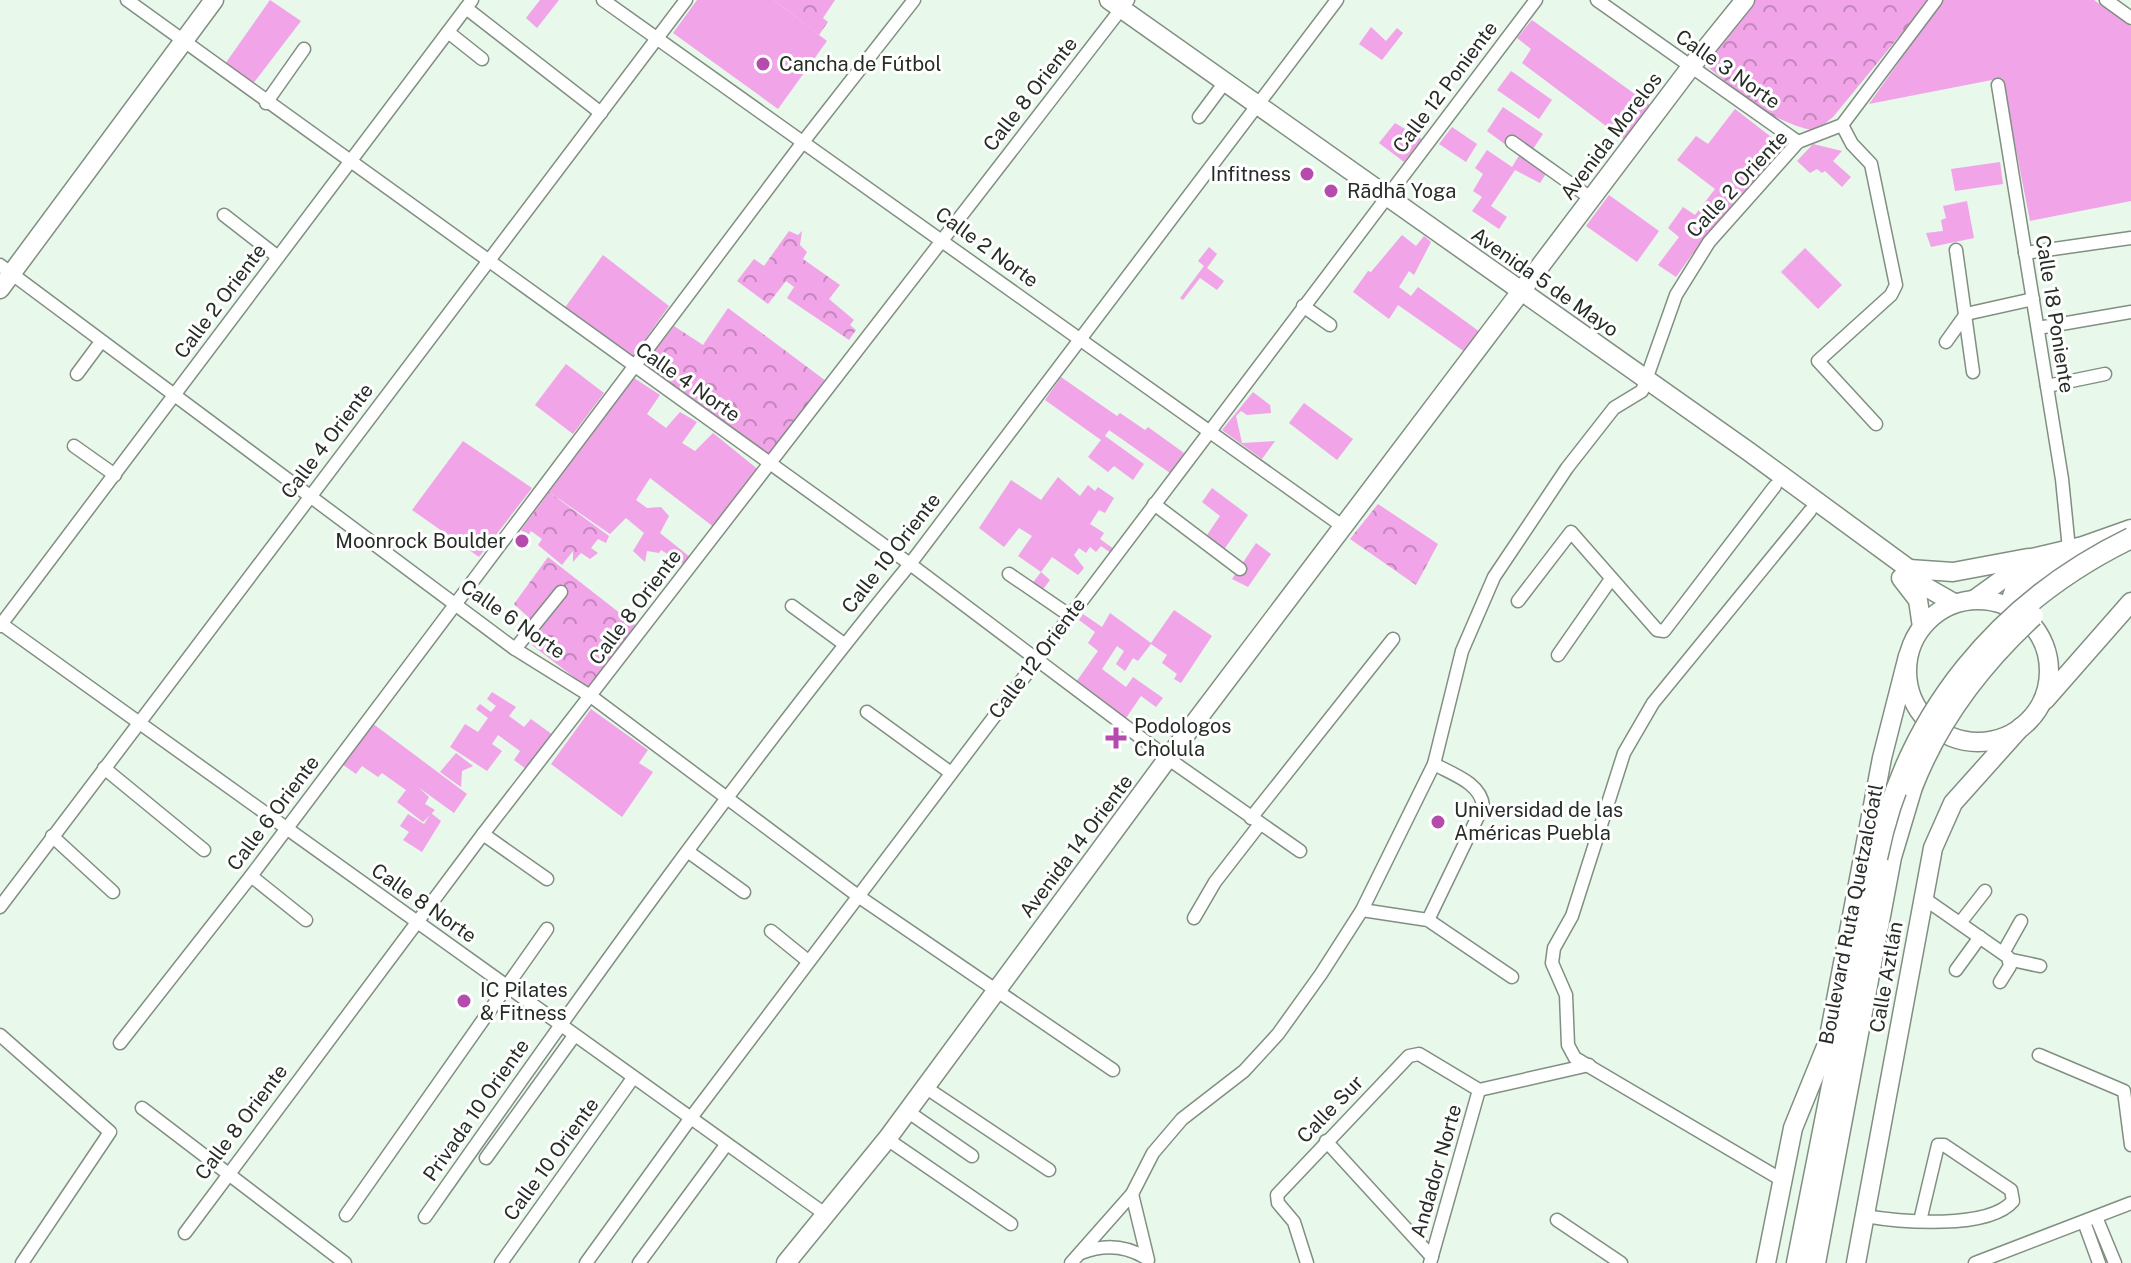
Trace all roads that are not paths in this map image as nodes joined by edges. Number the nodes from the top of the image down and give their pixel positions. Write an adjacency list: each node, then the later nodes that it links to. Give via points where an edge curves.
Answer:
1 (127, 0): 17 (street, Calle 4 Norte)
2 (214, 0): 17 (main road)
3 (603, 0): 16 (street, Calle 2 Norte)
4 (686, 0): 16 (street, Calle 4 Oriente)
5 (914, 0): 28 (street, Calle 6 Oriente)
6 (1337, 0): 24 (street, Calle 10 Oriente)
7 (1536, 0): 32 (street, Calle 12 Poniente)
8 (1597, 0): 20 (street, Calle 3 Norte)
9 (1745, 0): 20 (main road, Avenida Morelos)
10 (1936, 0): 27 (street)
11 (2106, 0): 14 (street)
12 (1119, 3): 21 (main road, Avenida 5 de Mayo); 36 (street, Calle 8 Oriente)
13 (469, 4): 15 (street, Calle 2 Oriente); 25 (street)
14 (2129, 12)
15 (448, 32): 19 (street); 31 (street, Calle 2 Oriente)
16 (658, 37): 25 (street, Calle 4 Oriente); 28 (street, Calle 2 Norte)
17 (183, 42): 23 (street, Calle 4 Norte); 41 (main road)
18 (304, 49): 23 (street)
19 (482, 59)
20 (1690, 68): 30 (street, Calle 3 Norte); 33 (main road, Avenida Morelos)
21 (1225, 82): 24 (main road, Avenida 5 de Mayo); 26 (street)
22 (1998, 85): 38 (street, Calle 18 Poniente)
23 (266, 103): 31 (street, Calle 4 Norte)
24 (1256, 105): 32 (main road, Avenida 5 de Mayo); 50 (street, Calle 10 Oriente)
25 (601, 113): 40 (street, Calle 4 Oriente)
26 (1199, 117)
27 (1842, 125): 30 (street, Calle 2 Oriente); 60 (street, via 1871,164 1896,285 1818,361)
28 (803, 142): 36 (street, Calle 2 Norte); 53 (street, Calle 6 Oriente)
29 (1512, 142): 33 (street)
30 (1798, 142): 57 (street, Calle 2 Oriente, via 1691,266)
31 (348, 162): 39 (street, Calle 2 Oriente); 40 (street, Calle 4 Norte)
32 (1385, 198): 43 (main road, Avenida 5 de Mayo); 45 (street, Calle 12 Oriente)
33 (1592, 199): 43 (main road, Avenida Morelos)
34 (224, 215): 39 (street)
35 (2131, 238): 38 (street)
36 (945, 241): 50 (street, Calle 2 Norte); 63 (street, Calle 8 Oriente)
37 (1956, 250): 47 (street)
38 (2025, 253): 44 (street, Calle 18 Poniente)
39 (278, 257): 59 (street, Calle 2 Oriente)
40 (488, 263): 53 (street, Calle 4 Norte); 66 (street, Calle 4 Oriente)
41 (6, 269): 42 (main road); 52 (street, Calle 6 Norte)
42 (0, 289)
43 (1518, 297): 57 (main road, Avenida 5 de Mayo); 69 (main road, Avenida 14 Oriente)
44 (2033, 299): 47 (street); 49 (street, Calle 18 Poniente)
45 (1303, 306): 48 (street); 61 (street, Calle 12 Oriente)
46 (2131, 312): 49 (street)
47 (1966, 314): 51 (street); 54 (street)
48 (1330, 325)
49 (2038, 328): 58 (street, Calle 18 Poniente)
50 (1080, 339): 61 (street, Calle 2 Norte); 75 (street, Calle 10 Oriente)
51 (1946, 342)
52 (100, 343): 55 (street); 59 (street, Calle 6 Norte)
53 (633, 369): 63 (street, Calle 4 Norte); 85 (street, Calle 6 Oriente)
54 (1973, 372)
55 (77, 374)
56 (2105, 374): 58 (street)
57 (1646, 386): 65 (main road, Avenida 5 de Mayo); 77 (main road, Avenida 5 de Mayo); 103 (street, via 1614,408 1494,577 1462,651)
58 (2047, 386): 72 (street, Calle 18 Poniente)
59 (173, 395): 64 (street, Calle 2 Oriente); 66 (street, Calle 6 Norte)
60 (1876, 424)
61 (1210, 430): 67 (street, Calle 12 Oriente); 69 (street, Calle 2 Norte)
62 (74, 446): 64 (street)
63 (771, 464): 75 (street, Calle 4 Norte); 97 (street, Calle 8 Oriente)
64 (115, 475): 89 (street, Calle 2 Oriente)
65 (1775, 486): 68 (main road, Avenida 5 de Mayo); 80 (street, via 1664,631 1657,630)
66 (310, 497): 85 (street, Calle 6 Norte); 100 (street, Calle 4 Oriente)
67 (1154, 504): 76 (street); 88 (street, Calle 12 Oriente)
68 (1810, 511): 90 (main road, Avenida 5 de Mayo, via 1907,582 1918,600); 146 (street, via 1653,703 1624,753 1552,963 1566,995 1568,1045 1575,1058)
69 (1345, 528): 102 (main road, Avenida 14 Oriente)
70 (2131, 529): 72 (main road)
71 (2131, 538): 163 (main road, bridge, via 2074,569 1997,630 1963,667 1910,752 1877,858)
72 (2069, 549): 74 (main road); 87 (main road, via 2061,562 2015,588)
73 (2131, 552): 189 (main road, Boulevard Ruta Quetzalcóatl, bridge, via 2054,599 1995,653 1947,716 1912,787 1893,849)
74 (2032, 558): 78 (main road); 83 (main road)
75 (910, 564): 92 (street, Calle 10 Oriente); 96 (street, Calle 4 Norte)
76 (1240, 569)
77 (1909, 569): 78 (main road); 83 (main road, Avenida 5 de Mayo, via 1926,587)
78 (1953, 572): 83 (main road, via 1951,587)
79 (1009, 574): 88 (street)
80 (1611, 579): 82 (street, via 1571,532); 94 (street)
81 (561, 592): 93 (street)
82 (1518, 601)
83 (1962, 602): 87 (main road); 90 (main road, via 1936,613)
84 (2131, 602): 98 (main road)
85 (456, 604): 93 (street, Calle 6 Norte); 108 (street, Calle 6 Oriente)
86 (792, 606): 92 (street)
87 (2014, 609): 98 (main road, via 2037,631 2048,662 2048,684)
88 (1069, 615): 96 (street, Calle 12 Oriente)
89 (1, 625): 100 (street, Calle 8 Norte)
90 (1922, 627): 95 (main road)
91 (1393, 639): 107 (street)
92 (844, 644): 106 (street, Calle 10 Oriente)
93 (515, 649): 97 (street, Calle 6 Norte)
94 (1558, 655)
95 (1908, 656): 101 (main road, via 1914,703 1934,727 1978,742); 143 (main road, Boulevard Ruta Quetzalcóatl, via 1882,758)
96 (1036, 660): 102 (street, Calle 4 Norte); 105 (street, Calle 12 Oriente)
97 (592, 697): 106 (street, Calle 6 Norte); 109 (street, Calle 8 Oriente)
98 (2040, 705): 101 (main road)
99 (867, 712): 105 (street)
100 (136, 722): 104 (street, Calle 4 Oriente); 108 (street, Calle 8 Norte)
101 (2021, 727): 120 (main road, Calle Aztlán, via 1945,815)
102 (1168, 758): 107 (street, Calle 4 Norte); 139 (main road, Avenida 14 Oriente)
103 (1434, 764): 122 (street); 125 (street, via 1473,787 1483,806)
104 (104, 768): 110 (street, Calle 4 Oriente); 111 (street)
105 (951, 773): 119 (street, Calle 12 Oriente)
106 (729, 797): 113 (street, Calle 10 Oriente); 119 (street, Calle 6 Norte)
107 (1256, 821): 112 (street, Calle 4 Norte); 123 (street)
108 (285, 830): 114 (street, Calle 6 Oriente); 127 (street, Calle 8 Norte)
109 (483, 834): 115 (street); 127 (street, Calle 8 Oriente)
110 (52, 836): 117 (street); 121 (street, Calle 4 Oriente)
111 (204, 850)
112 (1300, 851)
113 (690, 853): 118 (street); 140 (street, Calle 10 Oriente)
114 (251, 876): 124 (street); 144 (street, Calle 6 Oriente)
115 (547, 879)
116 (1985, 891): 128 (street)
117 (113, 892)
118 (744, 892)
119 (858, 896): 133 (street, Calle 12 Oriente); 139 (street, Calle 6 Norte)
120 (1922, 897): 128 (street); 168 (main road, Calle Aztlán)
121 (0, 907)
122 (1362, 910): 125 (street); 164 (street, via 1278,1034 1244,1071 1182,1119 1153,1153)
123 (1194, 918)
124 (306, 920)
125 (1428, 920): 136 (street)
126 (2021, 921): 132 (street)
127 (417, 922): 138 (street, Calle 8 Norte); 161 (street, Calle 8 Oriente)
128 (1960, 923): 131 (street)
129 (547, 929): 138 (street)
130 (771, 931): 133 (street)
131 (1980, 937): 132 (street); 135 (street)
132 (2008, 957): 134 (street); 137 (street)
133 (808, 961): 153 (street, Calle 12 Oriente)
134 (2040, 966)
135 (1956, 970)
136 (1512, 977)
137 (2000, 982)
138 (507, 986): 140 (street, Calle 8 Norte); 167 (street)
139 (995, 992): 147 (street, Calle 6 Norte); 149 (main road, Avenida 14 Oriente)
140 (560, 1026): 142 (street, Calle 8 Norte); 169 (street, Privada 10 Oriente)
141 (0, 1035): 179 (street, via 110,1132)
142 (574, 1036): 148 (street, Calle 8 Norte); 159 (street)
143 (1828, 1042): 162 (main road, Boulevard Ruta Quetzalcóatl, via 1798,1113); 163 (main road)
144 (120, 1043)
145 (2039, 1055): 157 (street, via 2124,1091)
146 (1589, 1065): 150 (street); 162 (street)
147 (1113, 1070)
148 (633, 1078): 153 (street, Calle 8 Norte); 181 (street, Calle 10 Oriente)
149 (925, 1087): 152 (main road, Avenida 14 Oriente); 160 (street)
150 (1479, 1090): 155 (street, Calle Sur, via 1414,1053); 178 (street, Andador Norte)
151 (142, 1108): 161 (street)
152 (907, 1111): 154 (main road, Avenida 14 Oriente); 158 (street)
153 (690, 1119): 156 (street, Calle 8 Norte); 182 (street, Calle 12 Oriente)
154 (887, 1139): 166 (main road, Avenida 14 Oriente); 174 (street)
155 (1326, 1141): 178 (street); 185 (street, Calle Sur, via 1277,1195 1294,1222)
156 (726, 1145): 166 (street, Calle 8 Norte); 183 (street)
157 (2131, 1145)
158 (972, 1156)
159 (486, 1158)
160 (1049, 1170)
161 (228, 1172): 175 (street, Calle 8 Oriente); 180 (street)
162 (1782, 1180): 187 (main road, Boulevard Ruta Quetzalcóatl)
163 (1813, 1180): 188 (main road)
164 (1132, 1194): 176 (street); 177 (street)
165 (2131, 1203): 170 (street)
166 (825, 1214): 184 (main road, Avenida 14 Oriente)
167 (346, 1215)
168 (1865, 1216): 172 (street); 190 (main road, Calle Aztlán)
169 (425, 1217)
170 (2096, 1217): 173 (street); 193 (street)
171 (1557, 1220): 186 (street)
172 (1920, 1221): 172 (street, via 2005,1210 2013,1201 2011,1190 1938,1145)
173 (2084, 1222): 191 (street); 192 (street)
174 (1011, 1224)
175 (185, 1233)
176 (1074, 1259): 177 (street, via 1093,1248 1117,1247)
177 (1148, 1260)
178 (1431, 1260)
179 (22, 1263)
180 (345, 1263)
181 (501, 1263)
182 (586, 1263)
183 (639, 1263)
184 (786, 1263)
185 (1307, 1263)
186 (1621, 1263)
187 (1766, 1263)
188 (1797, 1263)
189 (1815, 1263)
190 (1856, 1263)
191 (1975, 1263)
192 (2099, 1263)
193 (2115, 1263)

